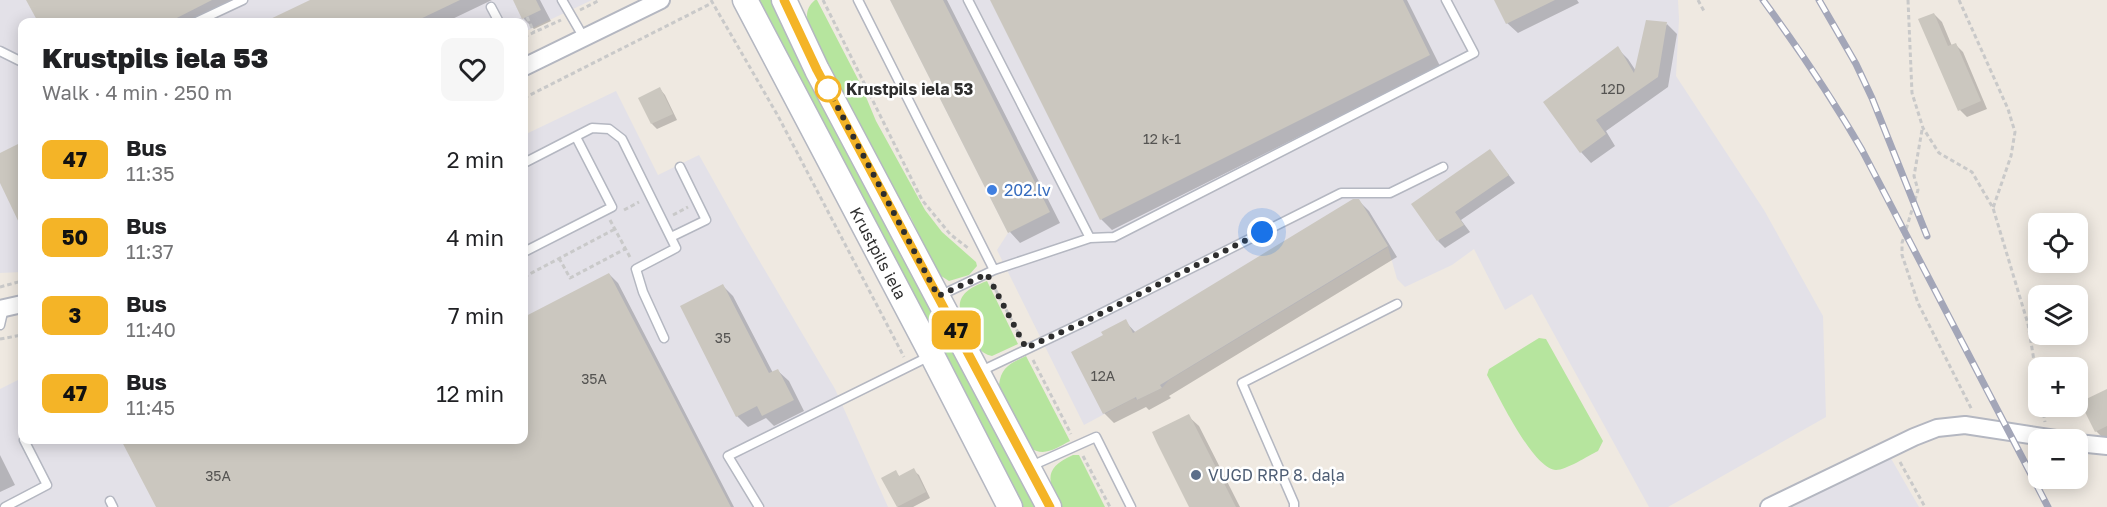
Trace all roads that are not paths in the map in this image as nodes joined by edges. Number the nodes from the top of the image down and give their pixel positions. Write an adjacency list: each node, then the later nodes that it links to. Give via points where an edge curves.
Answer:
1 (243, 0): 10 (lane)
2 (562, 0): 12 (lane)
3 (662, 0): 12 (street)
4 (745, 0): 30 (main road, Krustpils iela)
5 (858, 0): 23 (lane)
6 (969, 0): 21 (lane)
7 (1446, 0): 21 (lane, via 1474,53 1114,237)
8 (786, 1): 24 (main road, Krustpils iela, via 817,70)
9 (491, 7): 11 (lane)
10 (205, 18)
11 (497, 18)
12 (584, 38): 15 (street)
13 (0, 51): 14 (lane)
14 (18, 60)
15 (528, 65)
16 (576, 137): 17 (lane); 20 (lane, via 592,128 609,129 622,139); 22 (lane, via 612,207)
17 (528, 161)
18 (680, 166): 20 (lane, via 706,220)
19 (1443, 167): 31 (lane, via 1390,193 1341,193)
20 (671, 237): 29 (lane, via 676,248 636,269)
21 (1090, 238): 23 (lane)
22 (528, 250)
23 (991, 272): 24 (lane)
24 (938, 296): 31 (main road, Krustpils iela)
25 (1397, 304): 42 (lane, via 1242,383)
26 (18, 305): 27 (street)
27 (2, 308): 28 (lane)
28 (0, 325)
29 (664, 338)
30 (932, 355): 38 (lane, via 728,456); 39 (main road, Krustpils iela)
31 (979, 372): 36 (main road, Krustpils iela)
32 (2028, 434): 43 (street, via 1980,426 1937,428)
33 (27, 444): 37 (lane, via 46,485)
34 (2088, 444): 35 (street)
35 (2107, 446)
36 (1029, 467): 40 (main road, Krustpils iela); 41 (lane, via 1096,437)
37 (5, 507)
38 (759, 507)
39 (1010, 507)
40 (1050, 507)
41 (1131, 507)
42 (1294, 507)
43 (1769, 507)

